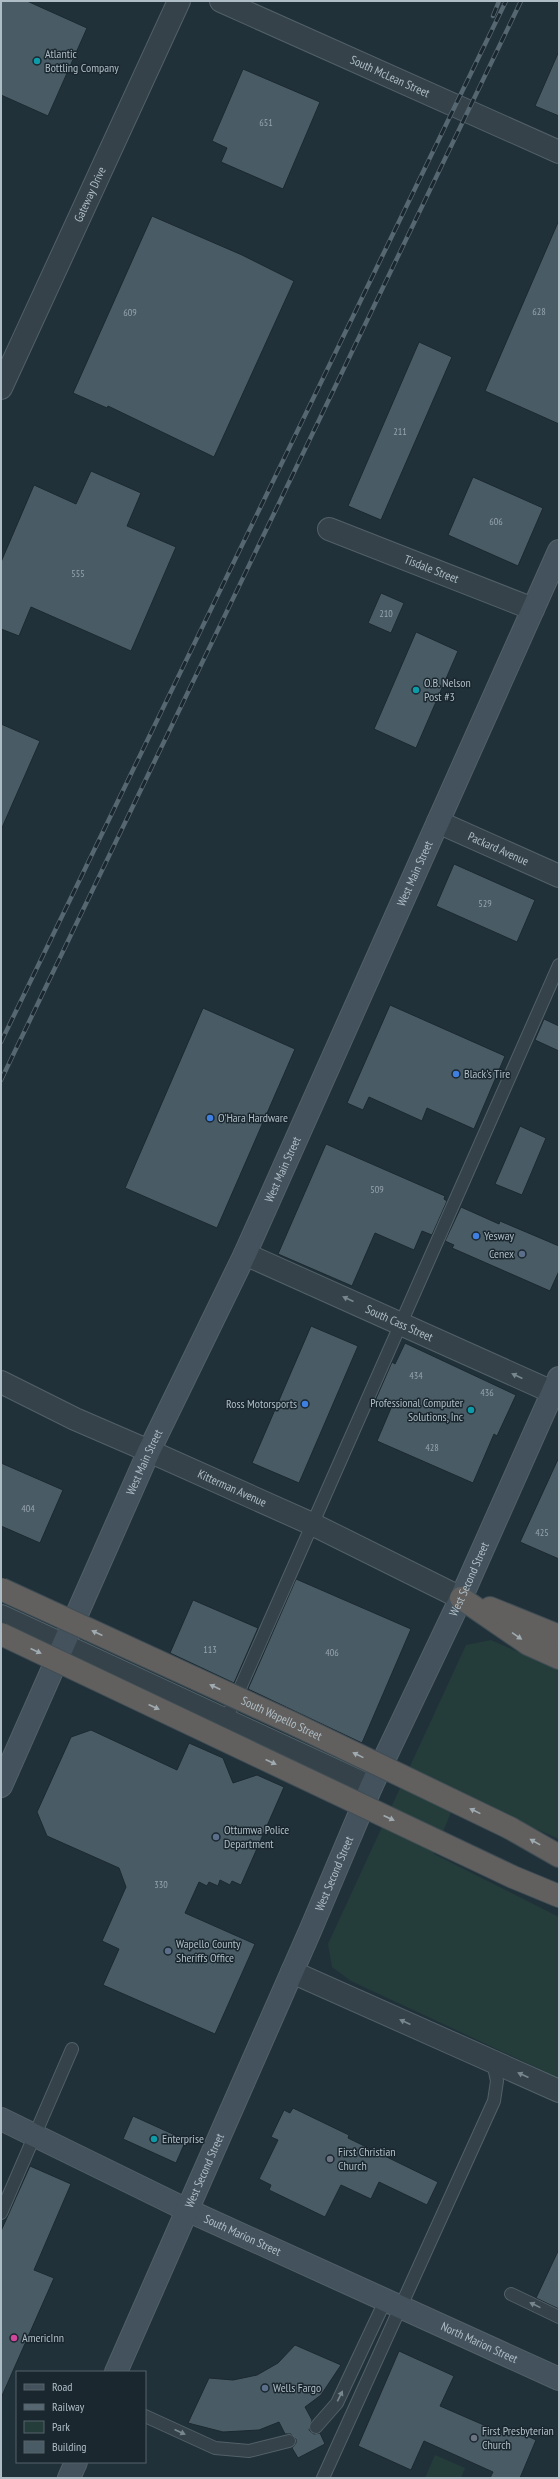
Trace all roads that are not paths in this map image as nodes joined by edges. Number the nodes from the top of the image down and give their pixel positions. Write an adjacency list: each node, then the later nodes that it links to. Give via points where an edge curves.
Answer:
1 (179, 1): 4 (street, Gateway Drive)
2 (221, 1): 3 (street, South McLean Street)
3 (559, 152)
4 (1, 388)
5 (329, 529): 7 (street, Tisdale Street)
6 (559, 551): 7 (main road, West Main Street)
7 (533, 609): 8 (main road, West Main Street)
8 (438, 822): 9 (street, Packard Avenue); 11 (main road, West Main Street)
9 (559, 876)
10 (559, 965): 12 (lane)
11 (245, 1254): 12 (street, South Cass Street, one-way to 11); 15 (main road, West Main Street)
12 (401, 1323): 14 (street, South Cass Street, one-way to 12); 16 (lane)
13 (1, 1382): 15 (street, Kitterman Avenue, via 75,1419)
14 (557, 1388): 18 (main road, West Second Street)
15 (149, 1451): 16 (street, Kitterman Avenue); 22 (main road, West Main Street)
16 (312, 1524): 18 (street, Kitterman Avenue); 24 (lane)
17 (1, 1589): 27 (highway, South Wapello Street, one-way to 17, bridge, via 510,1828 292,1723)
18 (461, 1598): 21 (highway); 23 (highway, one-way to 23, via 528,1644); 26 (main road, West Second Street)
19 (1, 1616): 22 (street, South Wapello Street)
20 (1, 1634): 28 (highway, one-way to 28, bridge, via 513,1877)
21 (559, 1636)
22 (63, 1644): 24 (street, South Wapello Street); 25 (main road, West Main Street)
23 (559, 1658)
24 (226, 1720): 26 (street, South Wapello Street)
25 (1, 1786)
26 (371, 1787): 29 (main road, West Second Street)
27 (559, 1856)
28 (559, 1896)
29 (292, 1972): 31 (street, one-way to 29); 35 (main road, West Second Street)
30 (72, 2049): 34 (lane)
31 (493, 2062): 32 (street, one-way to 31); 38 (lane, via 498,2081 494,2101)
32 (559, 2091)
33 (1, 2119): 34 (main road, South Marion Street)
34 (35, 2135): 35 (main road, South Marion Street); 36 (lane)
35 (187, 2210): 38 (main road, South Marion Street); 40 (main road, West Second Street)
36 (1, 2213)
37 (511, 2294): 39 (lane, one-way to 37)
38 (393, 2302): 41 (main road, North Marion Street); 43 (lane, one-way to 38, via 337,2403); 47 (lane)
39 (559, 2317)
40 (116, 2371)
41 (559, 2379)
42 (146, 2416): 44 (lane, one-way to 44, via 214,2448 249,2452)
43 (316, 2426)
44 (289, 2441)
45 (76, 2463): 46 (main road)
46 (69, 2478)
47 (323, 2478)

